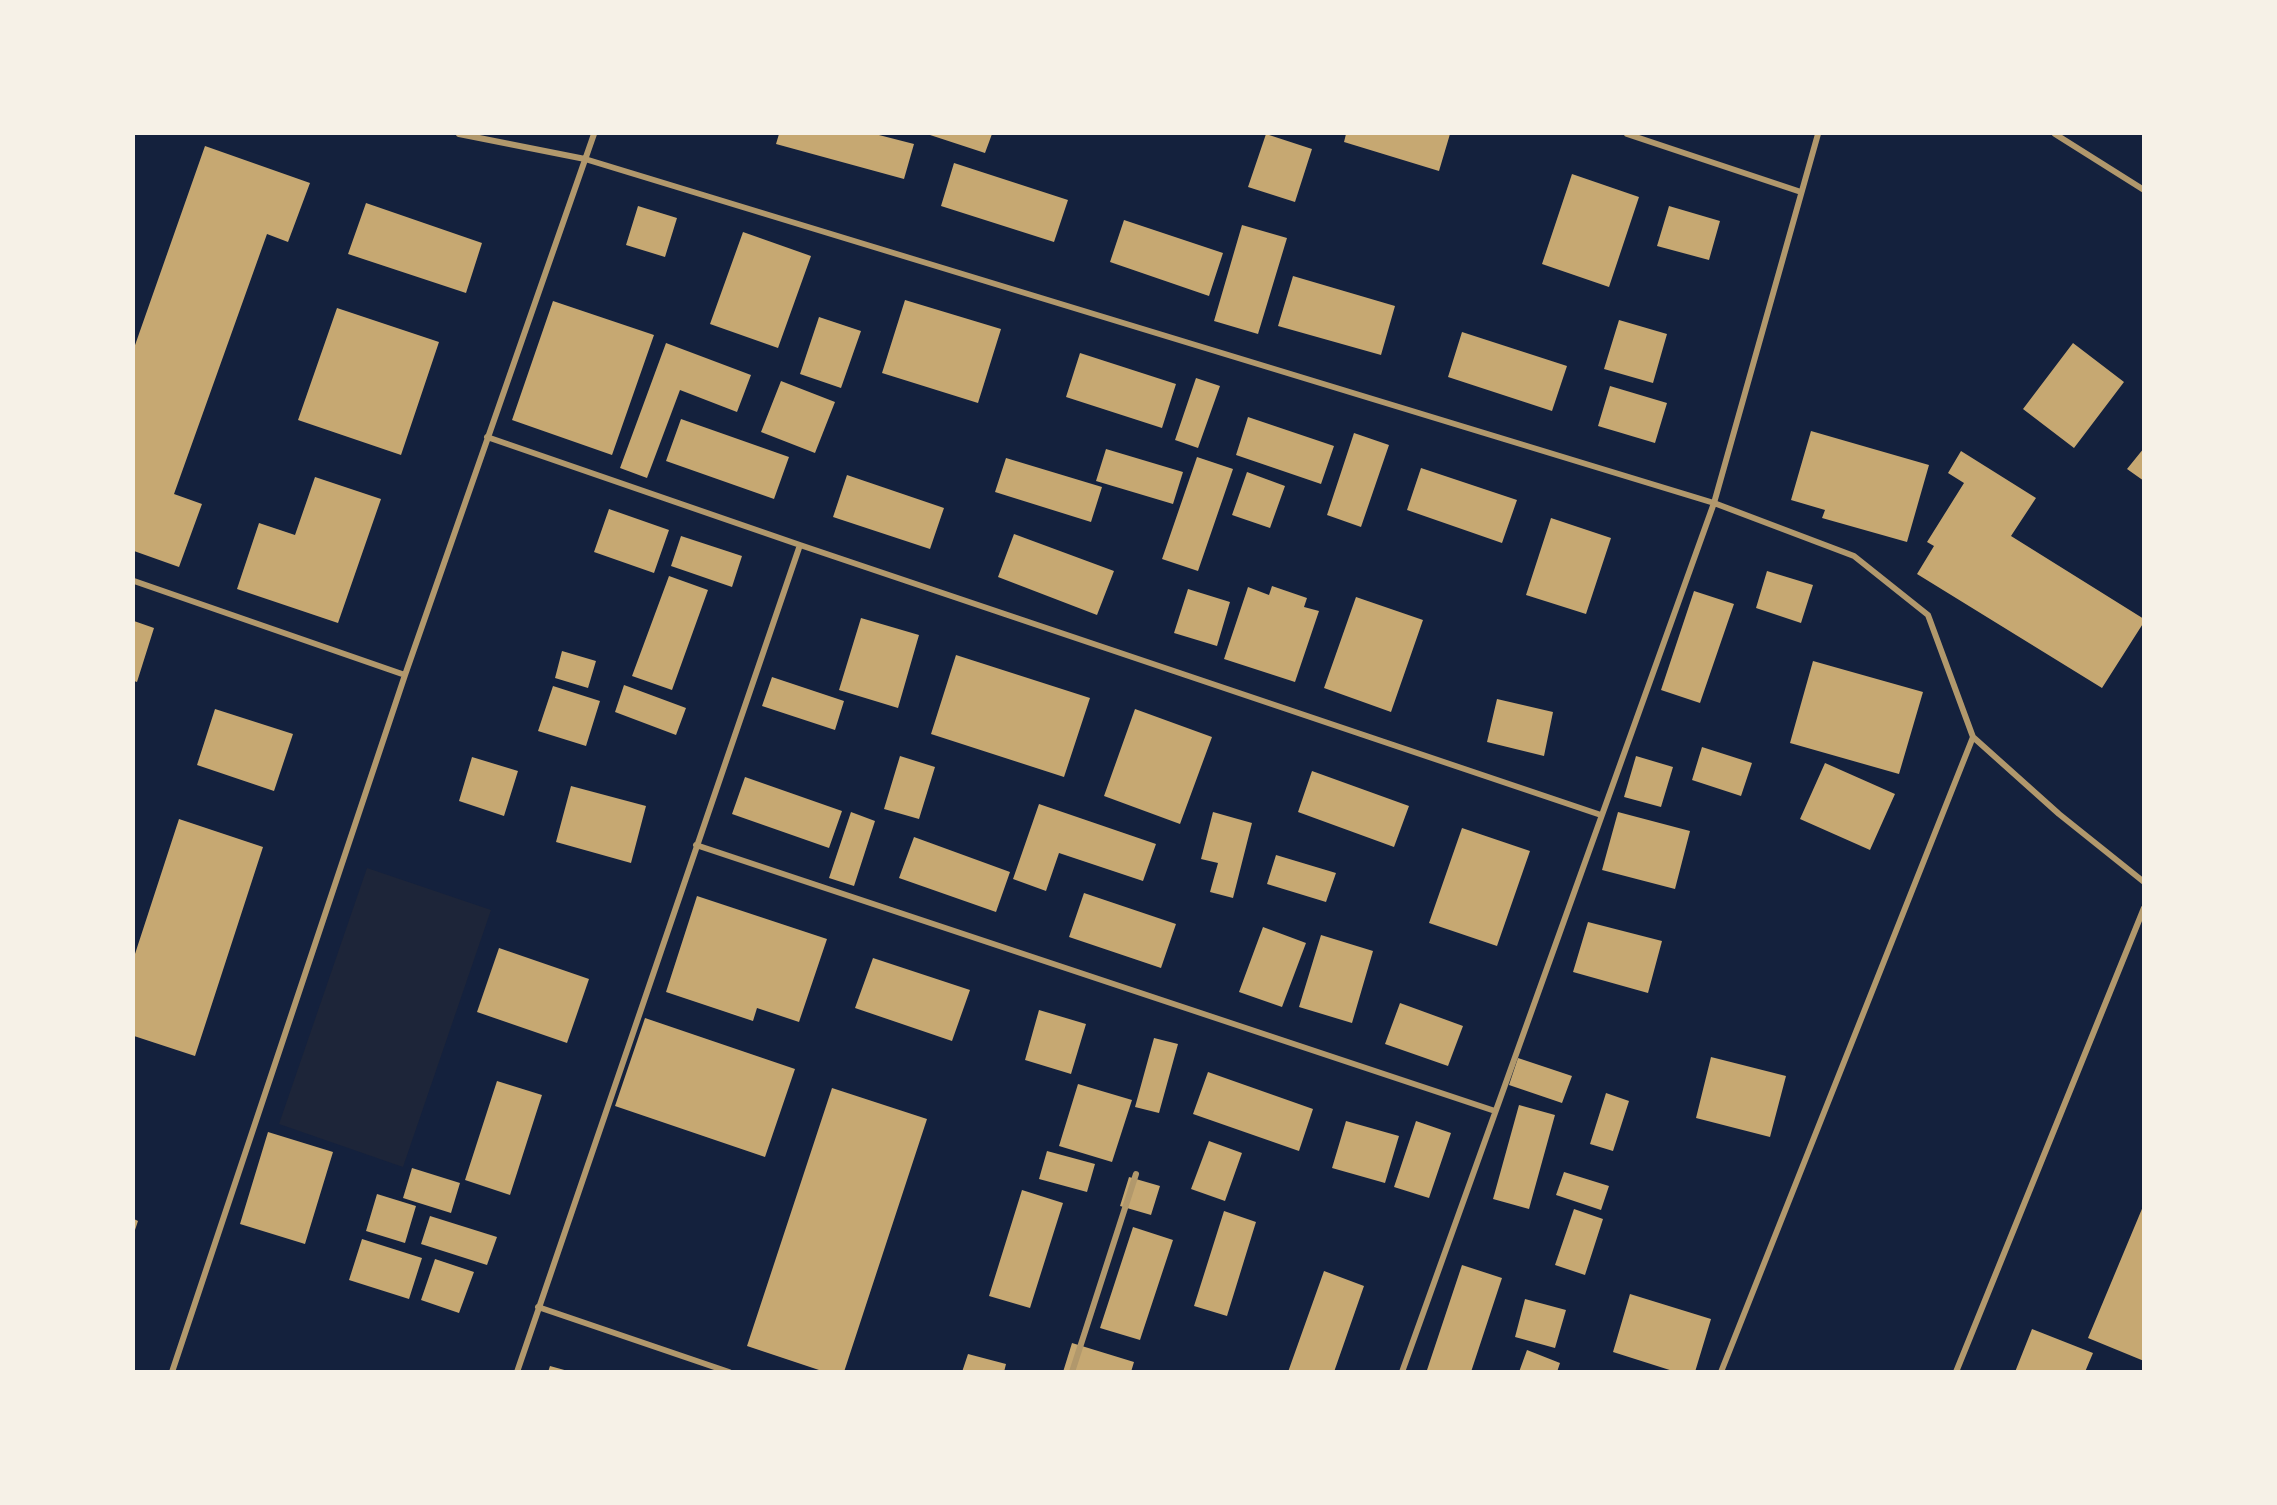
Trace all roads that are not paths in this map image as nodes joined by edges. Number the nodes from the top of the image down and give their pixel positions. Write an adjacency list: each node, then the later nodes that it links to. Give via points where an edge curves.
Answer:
1 (459, 134): 6 (street)
2 (594, 134): 6 (street)
3 (1628, 134): 8 (street)
4 (1818, 134): 8 (street)
5 (2055, 134): 7 (street)
6 (585, 159): 9 (street); 10 (street)
7 (2144, 189)
8 (1801, 192): 10 (street)
9 (487, 437): 11 (street); 13 (street)
10 (1714, 503): 14 (street, via 1854,556 1928,615); 15 (street)
11 (800, 544): 15 (street); 16 (street)
12 (134, 581): 13 (street)
13 (405, 675): 22 (street)
14 (1973, 737): 17 (street, via 2059,814); 27 (street)
15 (1602, 815): 19 (street)
16 (696, 845): 19 (street); 21 (street)
17 (2144, 882)
18 (2144, 908): 28 (street)
19 (1495, 1111): 26 (street)
20 (1136, 1174): 25 (street)
21 (538, 1307): 23 (street); 24 (street)
22 (172, 1371)
23 (517, 1371)
24 (729, 1371)
25 (1072, 1371)
26 (1402, 1371)
27 (1722, 1371)
28 (1956, 1371)

